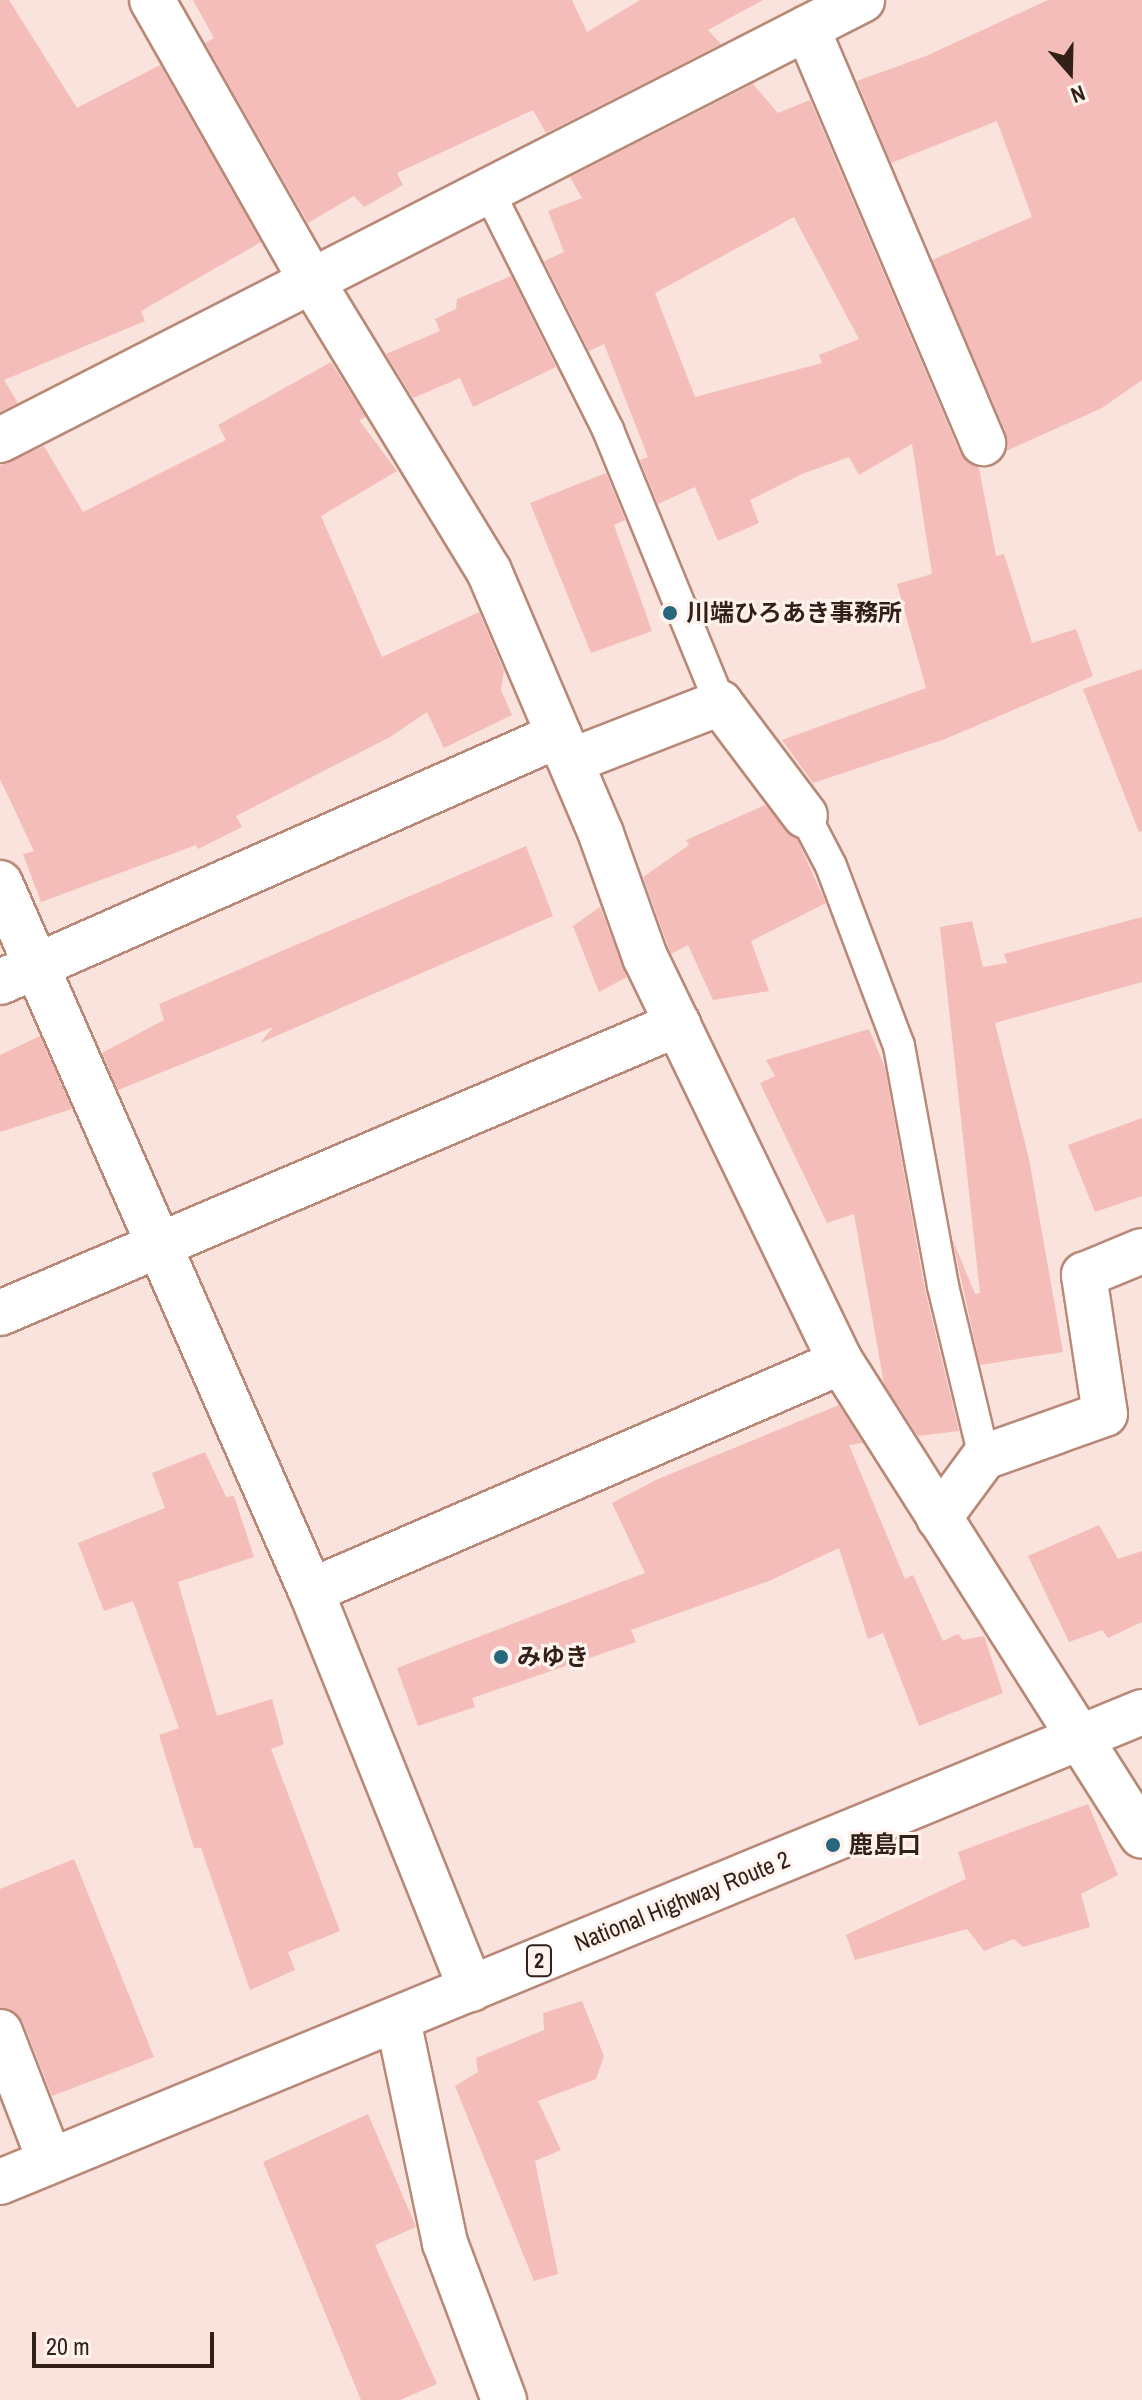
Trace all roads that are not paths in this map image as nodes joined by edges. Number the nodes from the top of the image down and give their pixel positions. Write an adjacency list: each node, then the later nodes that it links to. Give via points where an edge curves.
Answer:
1 (152, 0): 5 (main road)
2 (853, 2): 3 (main road)
3 (807, 28): 4 (main road); 7 (main road)
4 (487, 188): 5 (main road); 8 (lane, via 608,430)
5 (310, 278): 6 (main road); 9 (main road, via 489,571)
6 (0, 440)
7 (983, 443)
8 (720, 703): 9 (main road); 10 (main road)
9 (565, 748): 12 (main road); 13 (main road, via 645,957)
10 (805, 816): 18 (lane, via 831,866 899,1046 943,1286)
11 (0, 883): 12 (main road)
12 (18, 974): 14 (main road)
13 (678, 1024): 14 (main road); 17 (main road)
14 (159, 1246): 16 (main road); 20 (main road)
15 (1142, 1251): 18 (main road, via 1084,1275 1105,1414)
16 (0, 1313)
17 (841, 1362): 19 (main road); 20 (main road)
18 (984, 1457): 19 (main road)
19 (939, 1518): 22 (main road)
20 (311, 1591): 24 (main road)
21 (1142, 1712): 22 (main road, National Highway Route 2 / 2)
22 (1078, 1738): 23 (main road); 24 (main road, National Highway Route 2 / 2)
23 (1142, 1836)
24 (471, 1989): 25 (main road, National Highway Route 2 / 2)
25 (398, 2020): 27 (main road, National Highway Route 2 / 2); 29 (main road, via 445,2243)
26 (0, 2032): 27 (main road)
27 (50, 2161): 28 (main road, National Highway Route 2 / 2)
28 (0, 2182)
29 (504, 2400)

